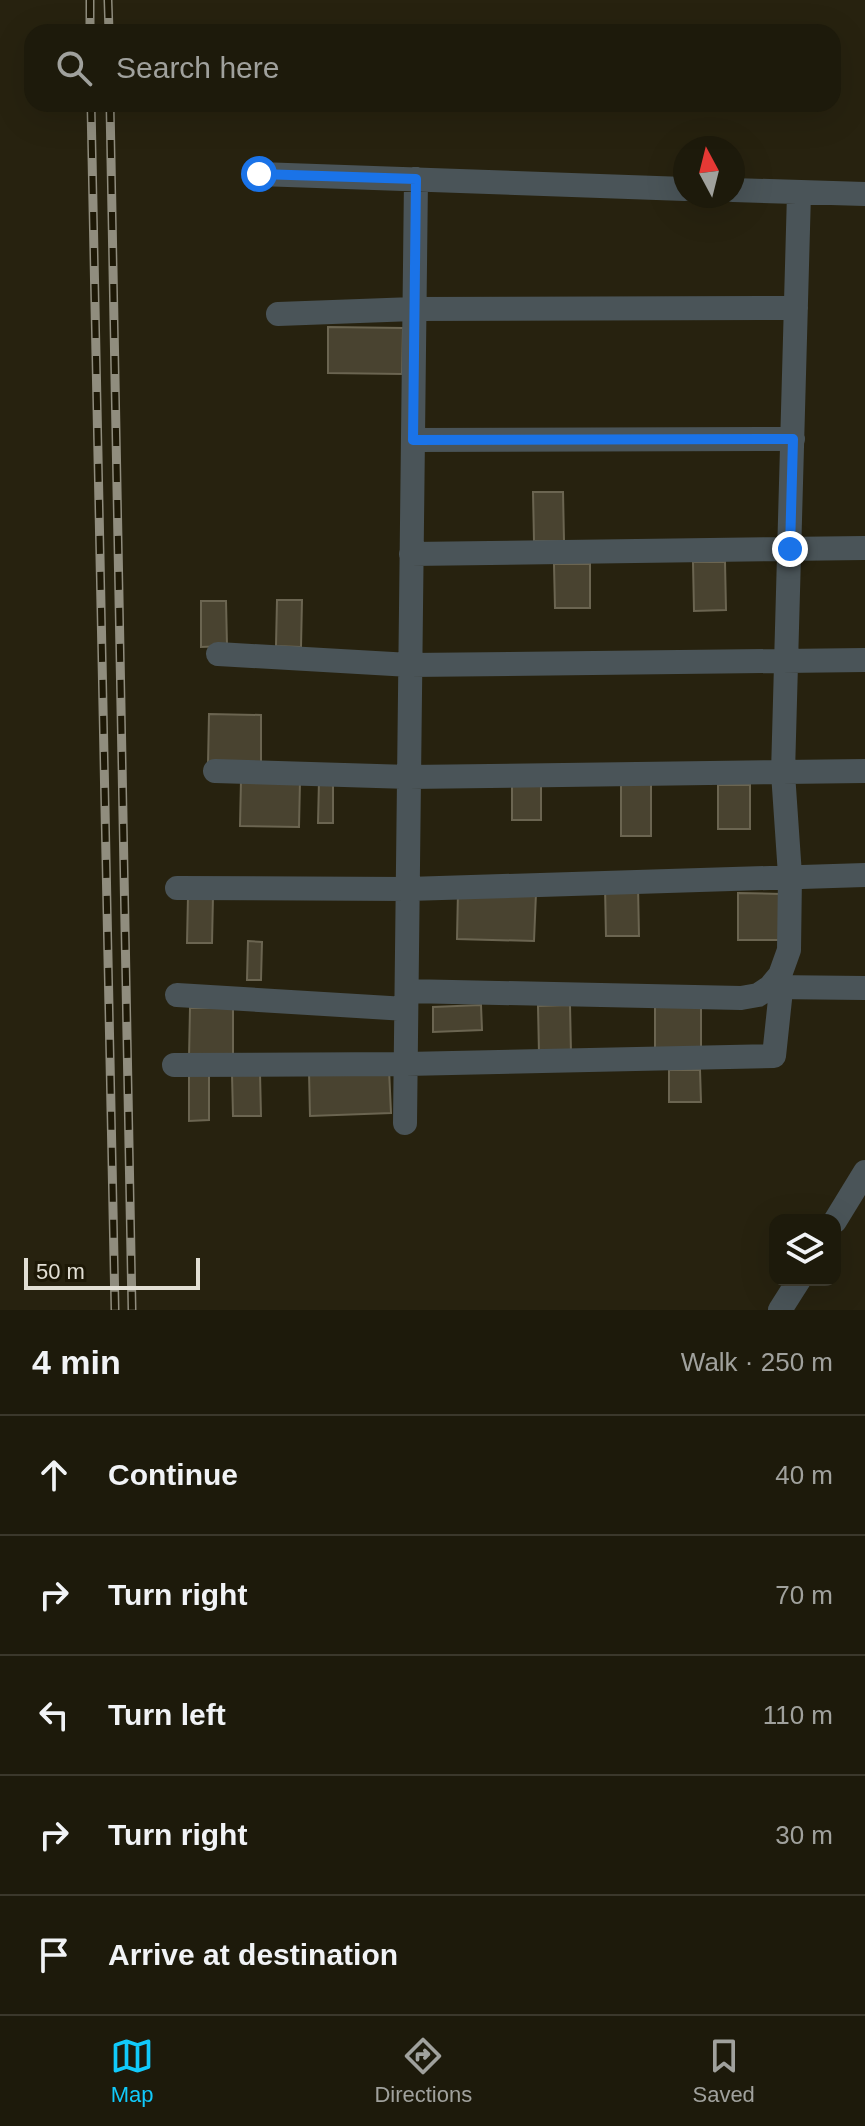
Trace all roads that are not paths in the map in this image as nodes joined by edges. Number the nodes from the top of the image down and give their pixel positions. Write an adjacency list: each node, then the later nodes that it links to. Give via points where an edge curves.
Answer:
1 (259, 174): 2 (street)
2 (416, 179): 3 (street); 8 (street)
3 (673, 189)
4 (745, 191): 5 (street)
5 (799, 193): 6 (street); 7 (street)
6 (865, 194)
7 (796, 308): 8 (street); 10 (street)
8 (414, 309): 9 (street); 11 (street)
9 (278, 314)
10 (793, 439): 11 (street); 13 (street)
11 (413, 440): 14 (street)
12 (865, 548): 13 (street)
13 (790, 549): 14 (street); 17 (street)
14 (411, 554): 18 (street)
15 (218, 654): 18 (street)
16 (865, 660): 17 (street)
17 (786, 661): 18 (street); 21 (street)
18 (410, 665): 22 (street)
19 (215, 771): 22 (street)
20 (865, 771): 21 (street)
21 (783, 773): 22 (street); 23 (street)
22 (409, 777): 26 (street)
23 (790, 875): 24 (street); 26 (street); 27 (street, via 788,959)
24 (865, 875)
25 (177, 888): 26 (street)
26 (408, 889): 30 (street)
27 (776, 988): 28 (street); 30 (street, via 741,998); 31 (street, via 774,1056)
28 (865, 988)
29 (177, 995): 30 (street)
30 (407, 1000): 31 (street)
31 (406, 1064): 32 (street); 33 (street)
32 (174, 1065)
33 (405, 1123)
34 (865, 1172): 35 (street)
35 (839, 1214)
36 (795, 1286): 37 (street)
37 (780, 1310)

